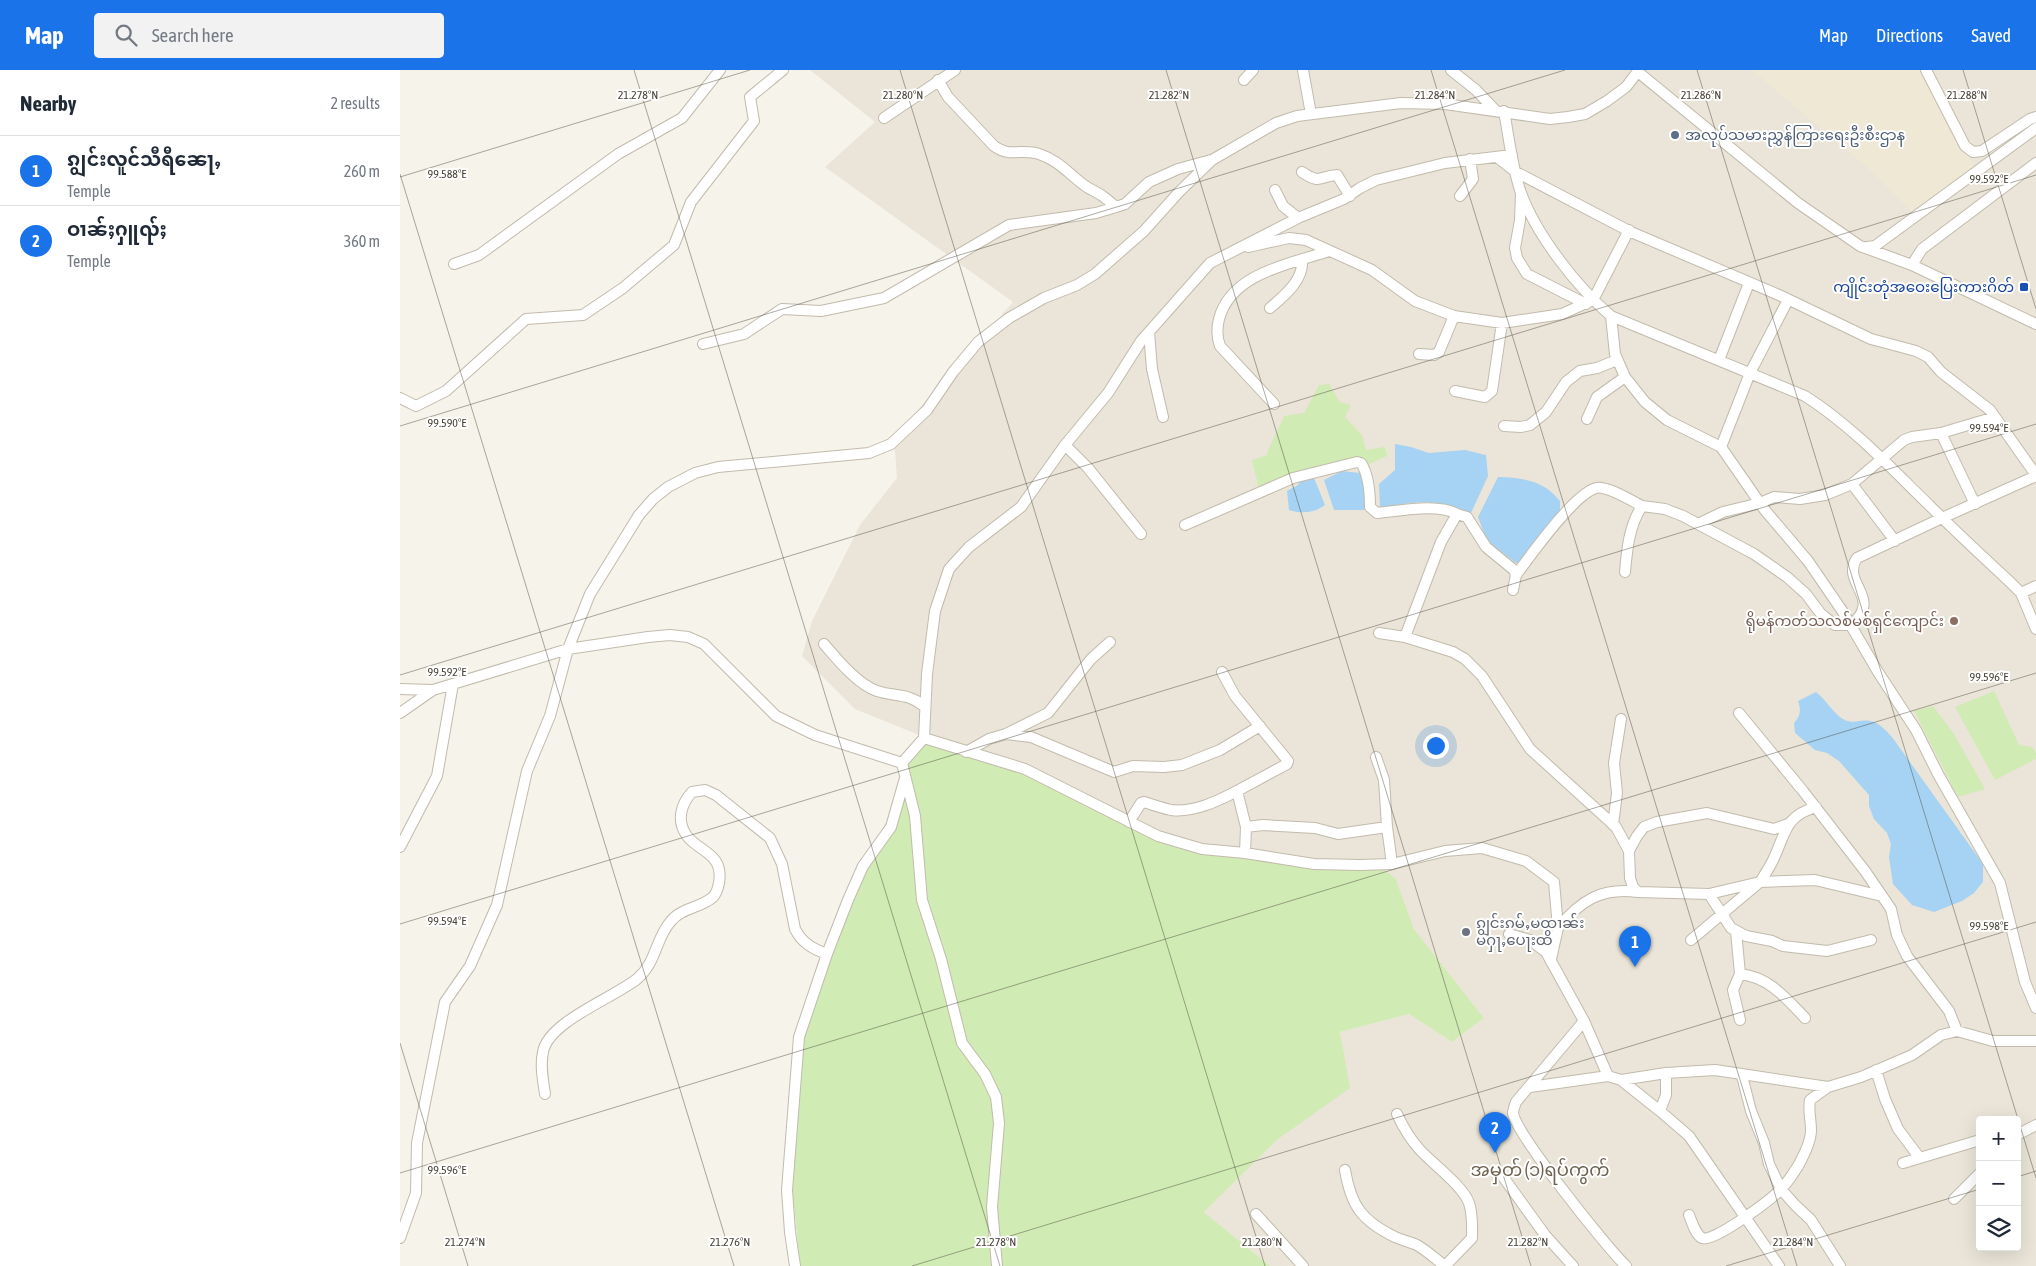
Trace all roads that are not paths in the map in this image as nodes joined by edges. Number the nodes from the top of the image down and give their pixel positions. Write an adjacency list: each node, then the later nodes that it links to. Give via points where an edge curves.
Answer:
1 (720, 70): 35 (street, via 682,118 618,154 479,255)
2 (783, 70): 53 (street, via 750,97 754,122 691,202 674,245 623,288 583,315 526,320 446,391 416,406)
3 (954, 70): 9 (street)
4 (1253, 70): 10 (street)
5 (1303, 70): 12 (street)
6 (1451, 70): 11 (street)
7 (1926, 70): 16 (street, via 1970,150 1982,151)
8 (1638, 71): 11 (street, via 1626,87 1585,114 1550,118); 31 (street, via 1798,203 1860,246)
9 (938, 80): 14 (street); 28 (street, via 948,96 1001,151 1037,153 1048,158)
10 (1244, 80)
11 (1499, 110): 12 (street, via 1401,103); 17 (street)
12 (1311, 114): 20 (street, via 1276,122)
13 (2036, 117): 16 (street)
14 (884, 118)
15 (2036, 128): 16 (street)
16 (2022, 131): 31 (street, via 1875,246)
17 (1512, 155): 18 (street); 23 (street)
18 (1498, 158): 19 (street); 23 (street)
19 (1470, 159): 26 (street, via 1376,180); 27 (street, via 1473,179)
20 (1212, 160): 28 (street, via 1178,169 1149,182 1125,204); 85 (street, via 1144,231 1096,274 1008,318 978,342 927,410 891,444 869,453 718,467 695,473 668,487 639,515 590,594)
21 (2036, 163): 36 (street, via 1922,249)
22 (1302, 172): 26 (street, via 1312,179 1321,180 1338,175)
23 (1516, 172): 25 (street); 30 (street)
24 (1275, 190): 29 (street, via 1283,206)
25 (1521, 192): 39 (street, via 1547,241); 39 (street, via 1516,258 1527,274)
26 (1350, 196): 29 (street)
27 (1460, 196)
28 (1116, 207): 46 (street, via 1009,225 884,298 821,310 782,309 744,334)
29 (1298, 218): 32 (street)
30 (1629, 230): 37 (street); 39 (street)
31 (1868, 248): 36 (street)
32 (1235, 250): 33 (street, via 1298,238); 45 (street, via 1210,263)
33 (1329, 251): 34 (street); 41 (street, via 1372,270 1415,301)
34 (1302, 260): 40 (street, via 1300,274); 54 (street, via 1274,269 1240,287 1229,296 1218,324 1220,346)
35 (454, 264)
36 (1912, 265): 44 (street)
37 (1749, 283): 38 (street); 49 (street)
38 (1788, 300): 50 (street); 56 (street, via 1871,339 1928,357 1941,372)
39 (1589, 302): 42 (street); 43 (street, via 1562,314)
40 (1270, 308)
41 (1454, 316): 43 (street); 47 (street, via 1438,352 1434,356)
42 (1611, 316): 48 (street); 49 (street)
43 (1502, 323): 52 (street, via 1492,391 1485,397)
44 (2036, 324)
45 (1149, 332): 55 (street, via 1152,369); 60 (street, via 1108,393)
46 (703, 344)
47 (1419, 354)
48 (1617, 360): 51 (street); 58 (street, via 1580,371 1566,382 1546,412 1530,424)
49 (1719, 360): 50 (street)
50 (1750, 373): 61 (street); 62 (street, via 1805,396 1828,411)
51 (1624, 377): 57 (street, via 1597,397); 61 (street, via 1645,402 1667,420)
52 (1456, 391)
53 (400, 398)
54 (1274, 404)
55 (1163, 417)
56 (1995, 417): 59 (street); 63 (street)
57 (1587, 418)
58 (1504, 426)
59 (1941, 433): 62 (street, via 1904,440); 66 (street)
60 (1065, 445): 72 (street, via 1088,468); 90 (street, via 1021,507 969,547 948,569 935,611)
61 (1721, 447): 65 (street)
62 (1883, 458): 64 (street); 69 (street)
63 (2036, 476): 66 (street)
64 (1852, 484): 65 (street, via 1824,495 1800,499 1774,497); 73 (street)
65 (1760, 503): 70 (street, via 1723,512); 79 (street, via 1808,561)
66 (1975, 504): 69 (street)
67 (1642, 506): 70 (street, via 1665,509); 74 (street, via 1633,519); 75 (street, via 1607,489 1597,487 1586,493 1568,510)
68 (1457, 514): 71 (street, via 1435,508 1377,512 1370,507 1369,486 1363,466 1356,462 1293,478); 75 (street, via 1467,517 1486,547); 82 (street, via 1441,542)
69 (1942, 518): 73 (street); 78 (street)
70 (1698, 524): 79 (street, via 1754,554 1787,577 1835,625)
71 (1185, 525)
72 (1141, 534)
73 (1895, 541): 79 (street, via 1857,558 1852,564 1864,607 1861,617)
74 (1625, 572)
75 (1516, 575): 77 (street)
76 (2036, 586): 78 (street)
77 (1513, 590)
78 (2021, 593): 80 (street)
79 (1851, 625): 125 (street, via 1916,730 2000,883 2024,982)
80 (2036, 629)
81 (1379, 633): 82 (street)
82 (1405, 637): 105 (street, via 1465,659 1482,676 1530,749)
83 (1110, 642): 95 (street, via 1091,659 1048,713)
84 (824, 644): 90 (street, via 864,685 910,696)
85 (568, 649): 87 (street); 99 (street, via 655,636 688,637 704,644 776,716 816,735); 154 (street, via 550,716 527,771 497,905 470,966 445,1002 417,1143 416,1193)
86 (1222, 672): 94 (street, via 1235,696)
87 (453, 684): 89 (street); 108 (street, via 437,776)
88 (400, 690): 89 (street)
89 (433, 690): 91 (street)
90 (924, 706): 96 (street)
91 (400, 713)
92 (1739, 713): 102 (street)
93 (1621, 719): 105 (street, via 1614,763 1617,793)
94 (1260, 726): 95 (street, via 1220,750 1182,764 1133,766 1114,772 1031,737); 101 (street, via 1287,758 1287,764)
95 (1006, 734): 97 (street)
96 (924, 738): 97 (street); 99 (street)
97 (966, 752): 103 (street, via 1025,769)
98 (1376, 756): 107 (street, via 1384,780)
99 (902, 763): 100 (street)
100 (906, 777): 122 (street, via 891,827 863,866); 156 (street, via 915,816 922,900 962,1043 985,1074 996,1097 999,1123 992,1207)
101 (1237, 791): 103 (street, via 1220,800 1184,810 1171,810 1144,802); 106 (street)
102 (1816, 807): 104 (street, via 1802,811); 115 (street)
103 (1129, 822): 110 (street, via 1158,836 1202,849)
104 (1788, 824): 109 (street, via 1774,829 1708,813 1692,814 1644,827); 112 (street, via 1774,859)
105 (1613, 825): 109 (street)
106 (1246, 827): 107 (street, via 1315,828 1338,834); 110 (street)
107 (1387, 827): 111 (street)
108 (400, 847)
109 (1629, 851): 113 (street, via 1630,878)
110 (1245, 853): 111 (street, via 1314,864)
111 (1392, 864): 117 (street, via 1445,851 1482,848 1526,861 1554,882)
112 (1760, 882): 114 (street); 115 (street, via 1815,880); 116 (street)
113 (1638, 892): 114 (street); 117 (street, via 1609,891 1593,898 1570,914)
114 (1709, 894): 116 (street)
115 (1882, 896): 129 (street, via 1891,910 1906,956 1950,1011)
116 (1722, 914): 118 (street); 120 (street)
117 (1558, 928): 123 (street)
118 (1736, 930): 121 (street, via 1783,946 1827,951); 124 (street)
119 (1509, 934): 123 (street, via 1530,940)
120 (1691, 940)
121 (1871, 940)
122 (827, 954): 138 (street, via 806,944 795,929 782,864 770,838 716,795 705,790 692,792 681,809 680,820 687,836 714,858 719,880 717,893 669,922 651,964 637,978 616,994 572,1018 548,1041 541,1067); 155 (street, via 799,1037 787,1190)
123 (1551, 960): 128 (street)
124 (1740, 974): 126 (street, via 1753,975 1771,984); 127 (street, via 1733,990)
125 (2036, 1008)
126 (1805, 1018)
127 (1740, 1020)
128 (1584, 1021): 133 (street); 136 (street)
129 (1957, 1030): 130 (street, via 1994,1041); 131 (street)
130 (2036, 1041)
131 (1876, 1070): 137 (street); 144 (street, via 1898,1129)
132 (1666, 1073): 134 (street, via 1715,1070); 135 (street); 139 (street, via 1666,1095)
133 (1608, 1076): 135 (street); 136 (street)
134 (1742, 1076): 137 (street); 149 (street, via 1769,1164)
135 (1621, 1080): 139 (street)
136 (1530, 1087): 160 (street, via 1516,1102 1514,1114 1526,1139)
137 (1828, 1087): 149 (street, via 1810,1100 1809,1138 1798,1166)
138 (545, 1094)
139 (1660, 1111): 153 (street, via 1689,1136)
140 (1397, 1114): 158 (street, via 1404,1130 1419,1149 1469,1201 1473,1216 1472,1238)
141 (2036, 1125): 142 (street)
142 (2021, 1133)
143 (1976, 1141): 144 (street)
144 (1919, 1157): 145 (street)
145 (1903, 1163)
146 (1345, 1170): 158 (street, via 1354,1206 1365,1219 1396,1238 1416,1245)
147 (1502, 1174): 159 (street, via 1545,1235)
148 (1976, 1177): 150 (street)
149 (1781, 1189): 153 (street, via 1762,1207); 162 (street, via 1811,1220)
150 (1954, 1199)
151 (1256, 1214): 157 (street)
152 (1689, 1215): 153 (street, via 1696,1232 1706,1239)
153 (1743, 1217): 161 (street)
154 (400, 1238)
155 (795, 1266)
156 (997, 1266)
157 (1303, 1266)
158 (1445, 1266)
159 (1572, 1266)
160 (1626, 1266)
161 (1778, 1266)
162 (1840, 1266)

